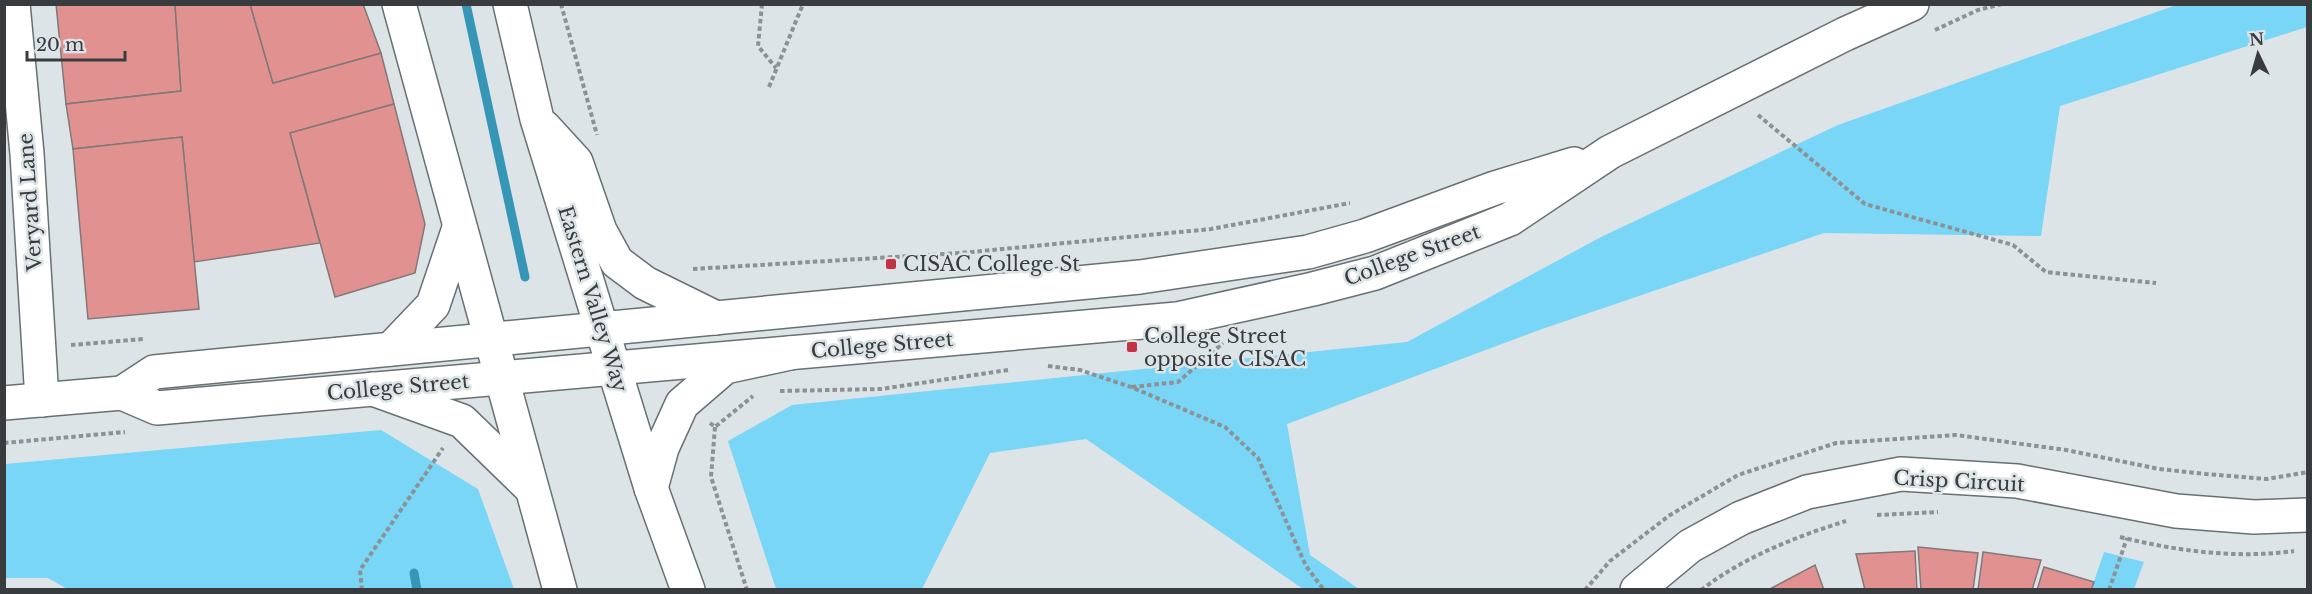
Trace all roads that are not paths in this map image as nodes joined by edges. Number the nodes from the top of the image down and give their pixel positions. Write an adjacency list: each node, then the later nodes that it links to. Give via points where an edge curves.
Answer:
1 (14, 4): 17 (street, Veryard Lane)
2 (399, 4): 7 (street)
3 (510, 4): 5 (street, Eastern Valley Way)
4 (1912, 4): 6 (street, College Street)
5 (537, 119): 8 (street, via 576,162 600,231 617,262 645,283); 9 (street, Eastern Valley Way)
6 (1610, 152): 8 (street, College Street, via 1308,252 1140,277); 12 (street, College Street, via 1510,219 1375,273 1313,289 1176,319)
7 (459, 228): 10 (street); 11 (street, via 433,305)
8 (716, 318): 9 (street, College Street)
9 (602, 328): 10 (street, College Street); 13 (street, Eastern Valley Way)
10 (490, 339): 11 (street, College Street); 14 (street)
11 (391, 349): 16 (street, College Street, via 154,372)
12 (790, 353): 13 (street, College Street); 20 (street, via 725,367 682,404 662,448)
13 (614, 368): 14 (street, College Street); 20 (street, Eastern Valley Way)
14 (501, 378): 15 (street, College Street); 19 (street)
15 (374, 389): 16 (street, College Street, via 157,408); 19 (street, via 462,421)
16 (122, 393): 17 (street, College Street)
17 (42, 400): 18 (street, College Street)
18 (4, 403)
19 (532, 488): 22 (street)
20 (651, 488): 23 (street, Eastern Valley Way)
21 (2307, 514): 24 (street, Crisp Circuit, via 2254,517 2176,512 2017,482 1901,474 1807,492 1741,518 1690,546)
22 (560, 590)
23 (688, 590)
24 (1637, 590)

